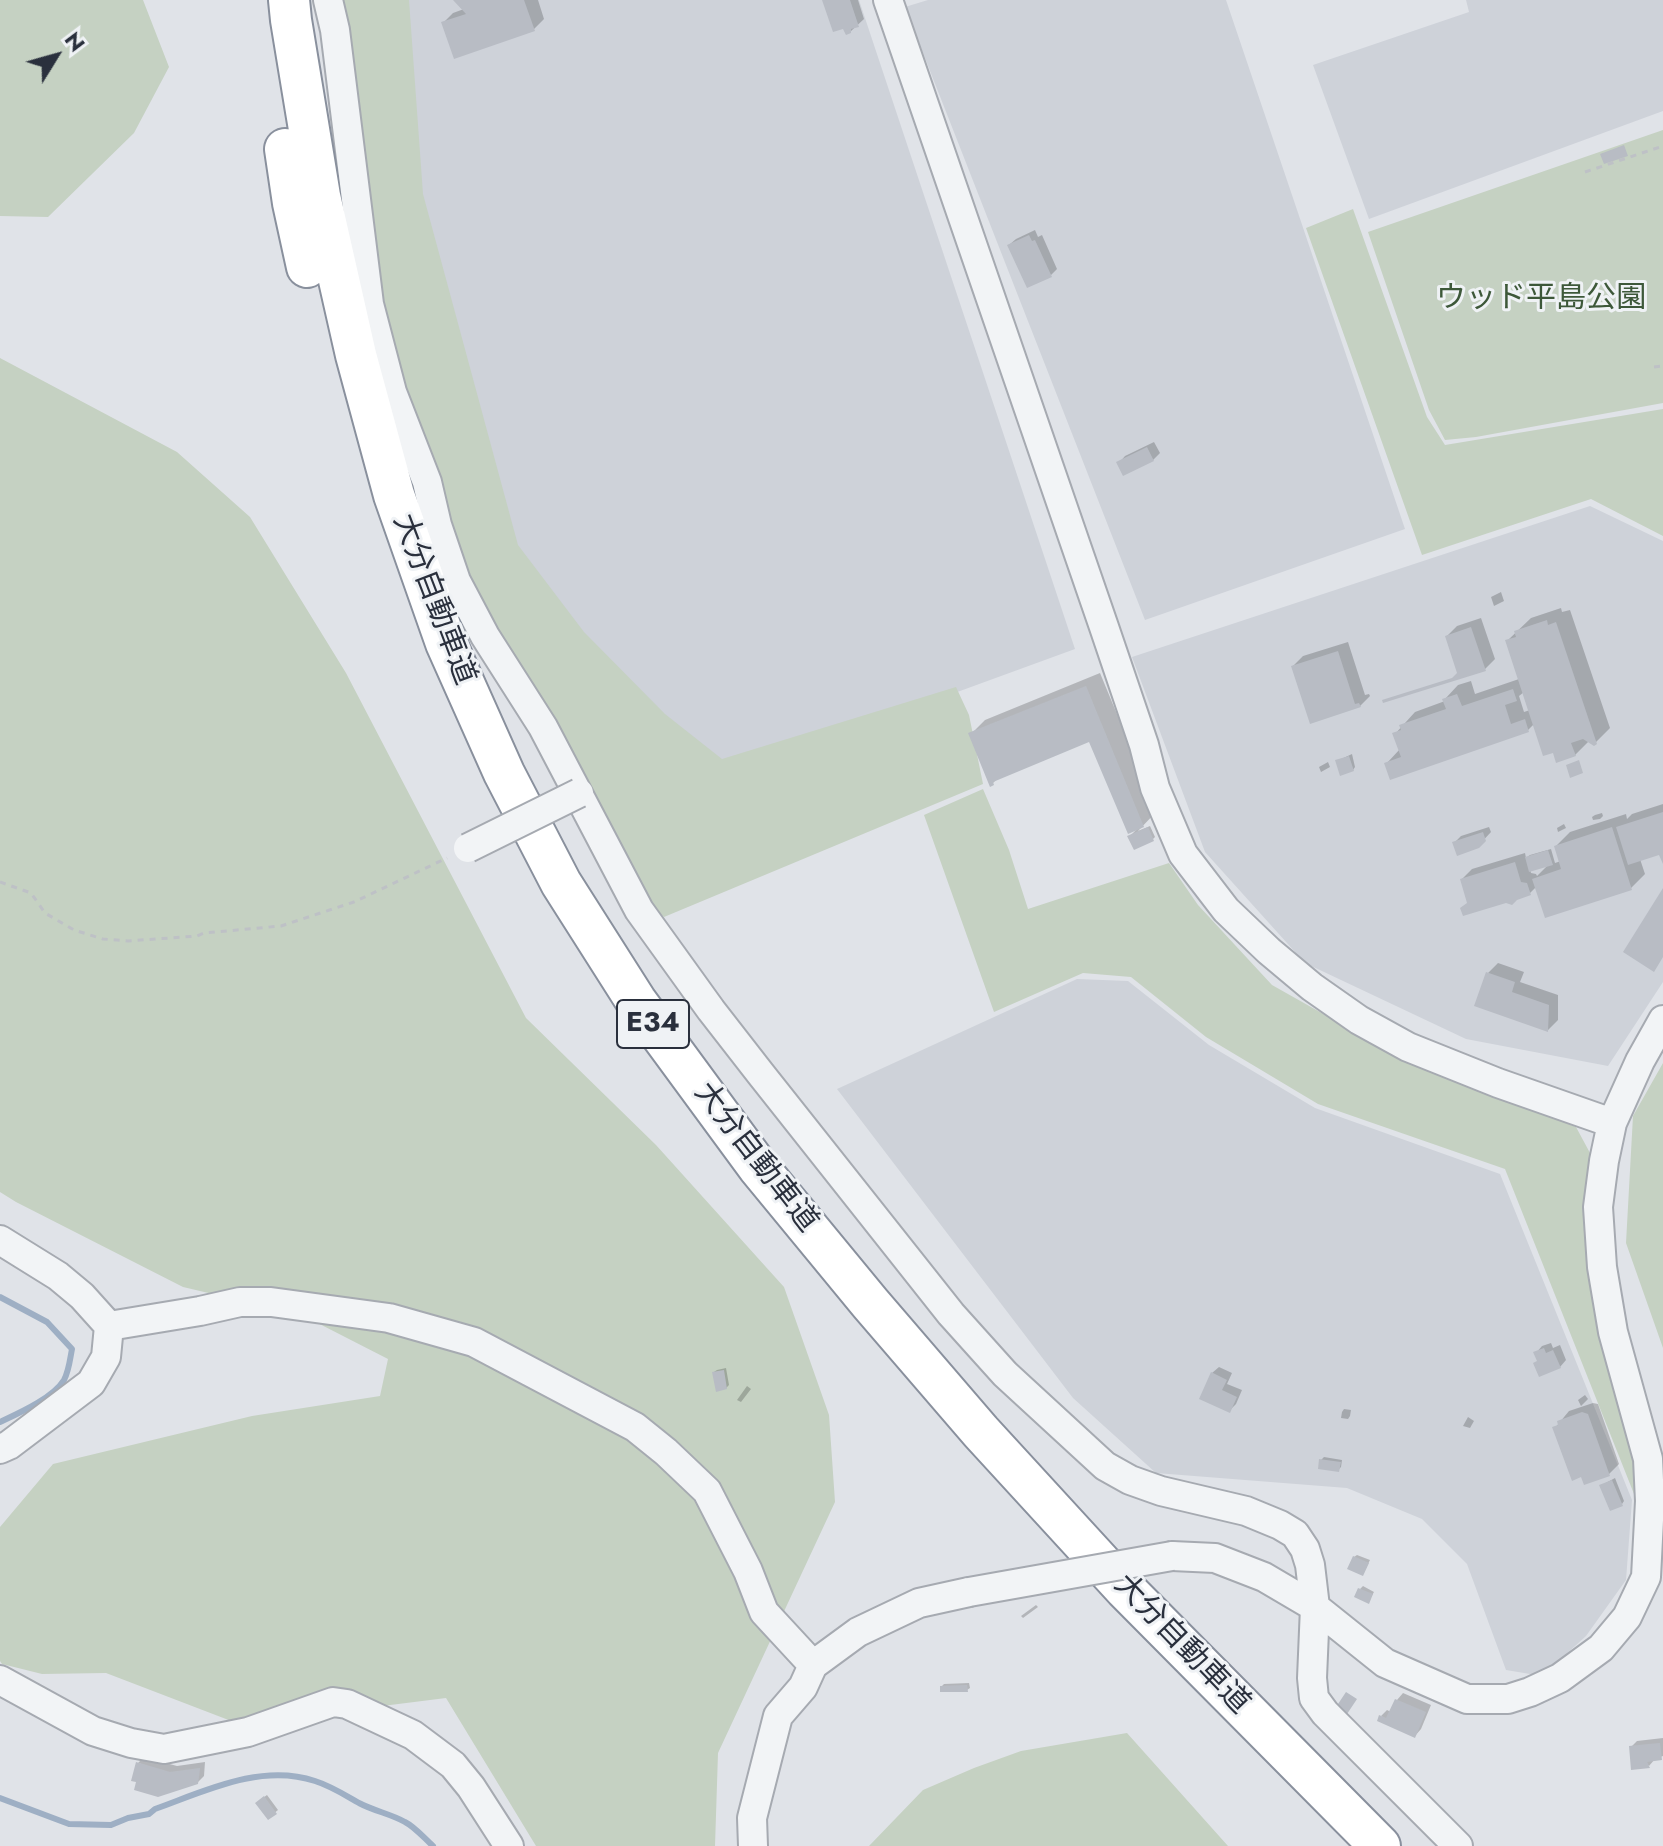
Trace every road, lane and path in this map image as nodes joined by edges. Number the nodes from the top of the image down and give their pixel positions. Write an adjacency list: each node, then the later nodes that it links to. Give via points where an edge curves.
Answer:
1 (264, 0): 22 (highway, 大分自動車道 / E34, via 293,203 368,504 421,651 478,784 535,893 613,1016 848,1319 1099,1600)
2 (289, 0): 23 (highway, 大分自動車道 / E34, via 320,196 394,495 446,643 561,883 636,1001 758,1167 870,1303 1125,1589)
3 (328, 0): 9 (street, via 369,304 392,392 427,482 456,581)
4 (888, 0): 13 (street, via 1155,788 1183,854 1226,910 1269,951 1359,1020 1408,1047)
5 (1663, 146): 6 (path)
6 (1585, 172)
7 (1663, 366): 8 (path)
8 (1654, 367)
9 (579, 793): 10 (street, bridge); 17 (street, via 639,910 674,959 770,1086 1005,1374 1105,1466 1130,1480 1246,1511 1295,1534 1310,1565)
10 (468, 848): 11 (path, via 354,902 281,926 197,936 103,939 74,930 45,913 31,893)
11 (0, 882)
12 (1663, 1020): 13 (street)
13 (1612, 1123): 17 (street, via 1598,1207 1602,1267 1613,1332 1648,1459 1649,1487 1646,1577 1627,1617 1601,1648 1560,1678 1508,1699 1467,1699 1385,1663)
14 (0, 1240): 15 (street, via 58,1276)
15 (109, 1326): 16 (street, via 106,1357 91,1383); 18 (street, via 240,1302 271,1302 389,1318 474,1342 635,1427 707,1491 764,1612)
16 (0, 1449)
17 (1315, 1607): 18 (street, bridge, via 1264,1577 1215,1558 1172,1556 919,1603 858,1632); 24 (street, via 1314,1698)
18 (813, 1665): 21 (street, via 803,1687 778,1716 752,1818)
19 (0, 1680): 20 (street, via 93,1731 164,1749 248,1732 333,1702 347,1704 413,1735 453,1765)
20 (509, 1846)
21 (753, 1846)
22 (1342, 1846)
23 (1380, 1846)
24 (1458, 1846)

